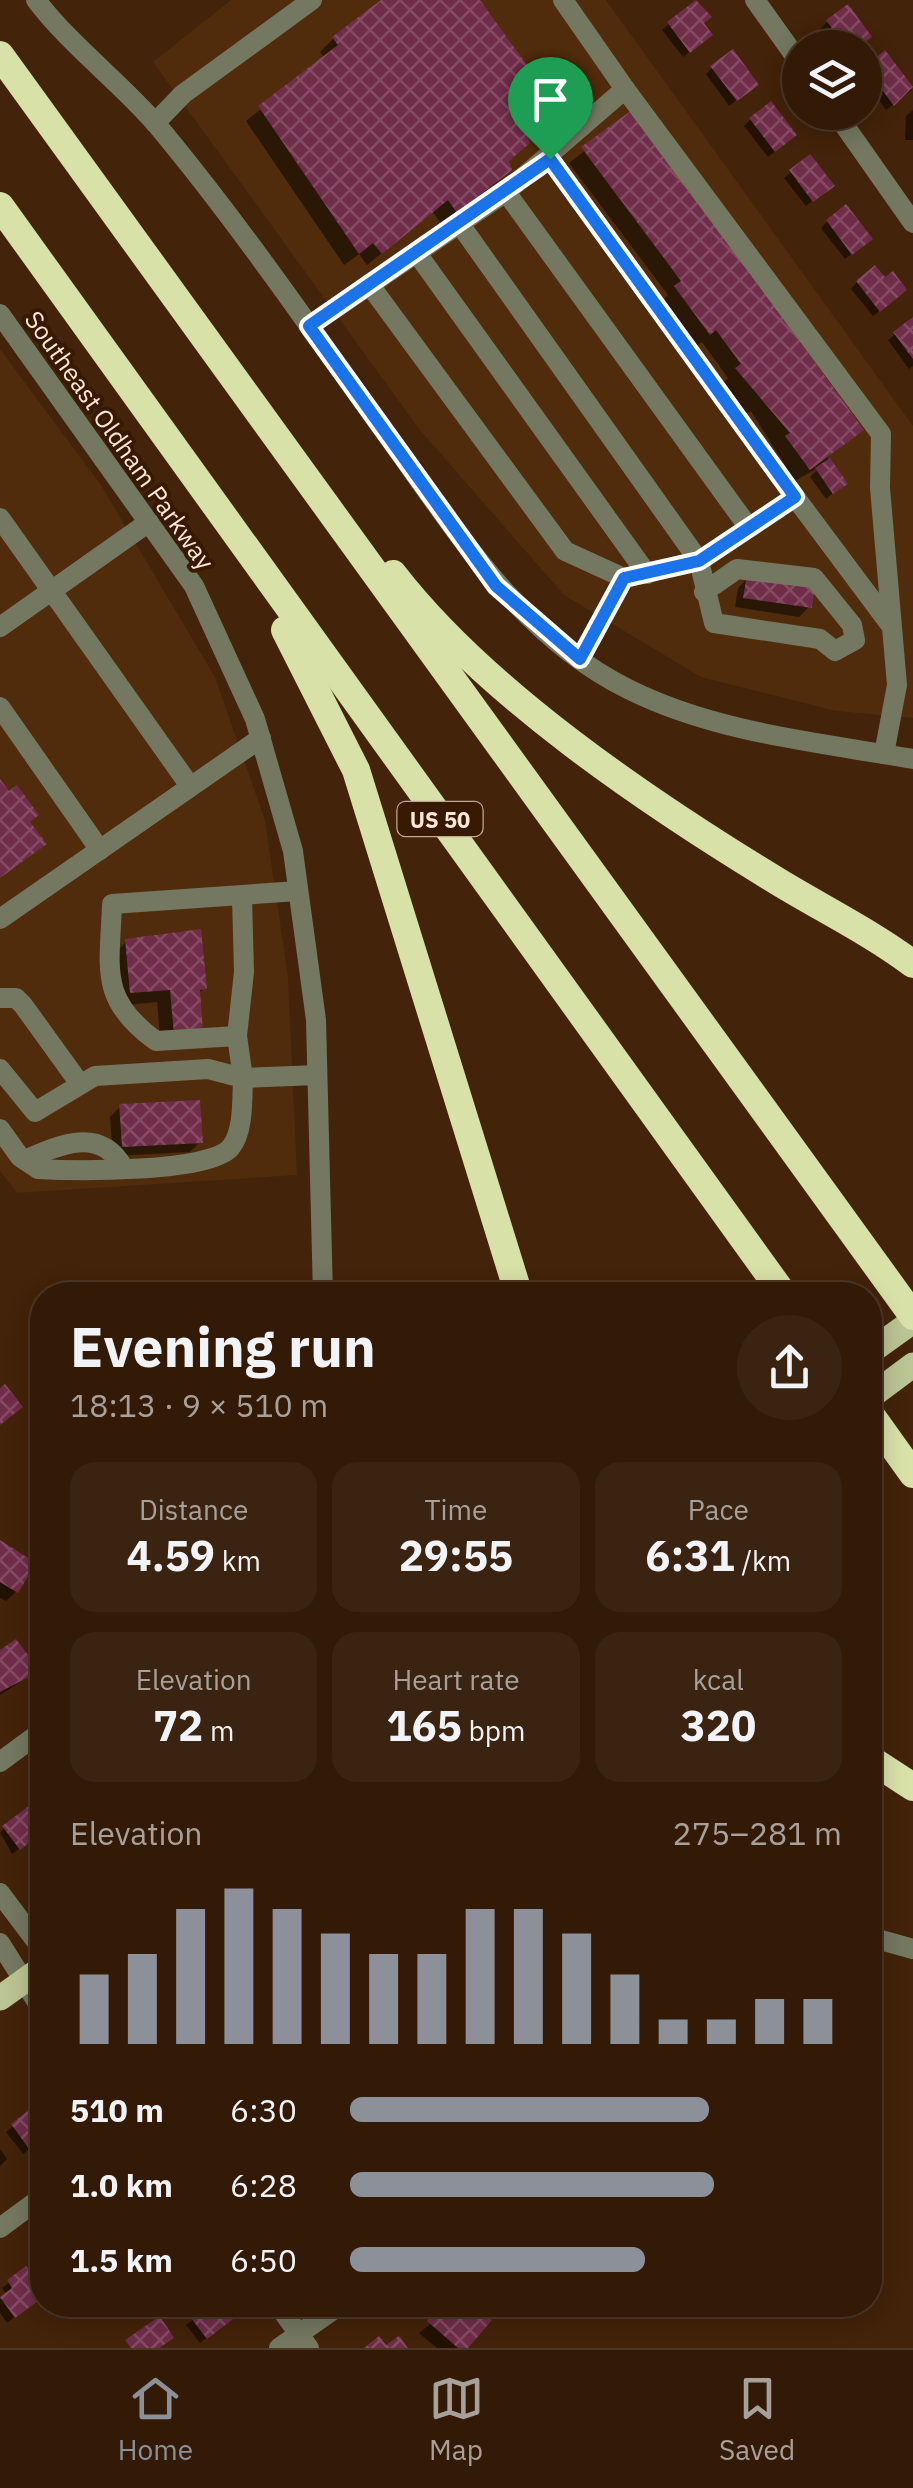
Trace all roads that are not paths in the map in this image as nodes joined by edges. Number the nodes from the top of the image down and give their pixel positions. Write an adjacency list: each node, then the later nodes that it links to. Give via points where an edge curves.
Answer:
1 (36, 0): 8 (street)
2 (312, 0): 8 (street, via 183,94)
3 (564, 0): 7 (street)
4 (755, 0): 5 (street)
5 (782, 38)
6 (0, 55): 20 (highway)
7 (625, 89): 10 (street); 31 (street, via 881,434)
8 (155, 124): 18 (street)
9 (848, 130): 13 (street)
10 (550, 159): 11 (street); 21 (street)
11 (506, 192): 14 (street); 24 (street)
12 (0, 206): 19 (highway, US 50)
13 (913, 222)
14 (459, 224): 15 (street); 25 (street)
15 (416, 252): 16 (street); 26 (street)
16 (370, 284): 18 (street); 27 (street, via 565,551)
17 (0, 314): 23 (street, Southeast Oldham Parkway)
18 (309, 326): 32 (street, via 496,586)
19 (97, 343): 51 (highway, via 97,362 289,638 356,770); 52 (highway, US 50)
20 (316, 496): 42 (highway, via 342,508 412,595 510,692 672,813); 53 (highway)
21 (795, 497): 24 (street); 31 (street)
22 (0, 518): 28 (street)
23 (149, 522): 28 (street); 34 (street, Southeast Oldham Parkway, via 194,586)
24 (748, 528): 25 (street)
25 (699, 561): 26 (street); 29 (street)
26 (646, 574): 27 (street)
27 (624, 578): 32 (street)
28 (52, 590): 30 (street); 37 (street)
29 (704, 592): 29 (street, via 714,623 820,639 835,651 854,640 852,626 814,578 737,569)
30 (3, 620)
31 (890, 625): 35 (street, via 897,684)
32 (580, 659): 35 (street, via 627,689 694,716)
33 (0, 707): 38 (street)
34 (260, 738): 37 (street); 39 (street, Southeast Oldham Parkway)
35 (884, 754): 36 (street)
36 (913, 759)
37 (190, 786): 38 (street)
38 (100, 850): 41 (street)
39 (298, 890): 40 (street); 46 (street, Southeast Oldham Parkway)
40 (242, 898): 44 (street); 44 (street, via 112,904 109,986 118,1007 156,1041)
41 (0, 920)
42 (913, 964)
43 (0, 998): 48 (street, via 23,1005)
44 (237, 1036): 47 (street)
45 (0, 1069): 48 (street, via 35,1112)
46 (317, 1075): 47 (street); 50 (street, Southeast Oldham Parkway)
47 (243, 1078): 48 (street, via 208,1069 95,1076); 49 (street, via 234,1145 198,1163 49,1170 25,1160)
48 (80, 1084)
49 (0, 1129)
50 (322, 1282)
51 (514, 1282)
52 (775, 1282)
53 (913, 1318): 54 (main road)
54 (882, 1343)
55 (913, 1366): 56 (main road)
56 (882, 1388)
57 (882, 1431): 58 (highway)
58 (913, 1474)
59 (30, 1740): 60 (street)
60 (0, 1762)
61 (882, 1768): 62 (highway)
62 (913, 1787)
63 (0, 1892): 64 (street)
64 (30, 1933)
65 (882, 1940): 67 (street)
66 (0, 1943): 68 (street)
67 (913, 1949)
68 (30, 1971)
69 (30, 1976): 70 (main road)
70 (0, 1998)
71 (30, 2206): 72 (street)
72 (0, 2228)
73 (287, 2317): 75 (street)
74 (328, 2317): 75 (street)
75 (304, 2341): 76 (street)
76 (279, 2348)

